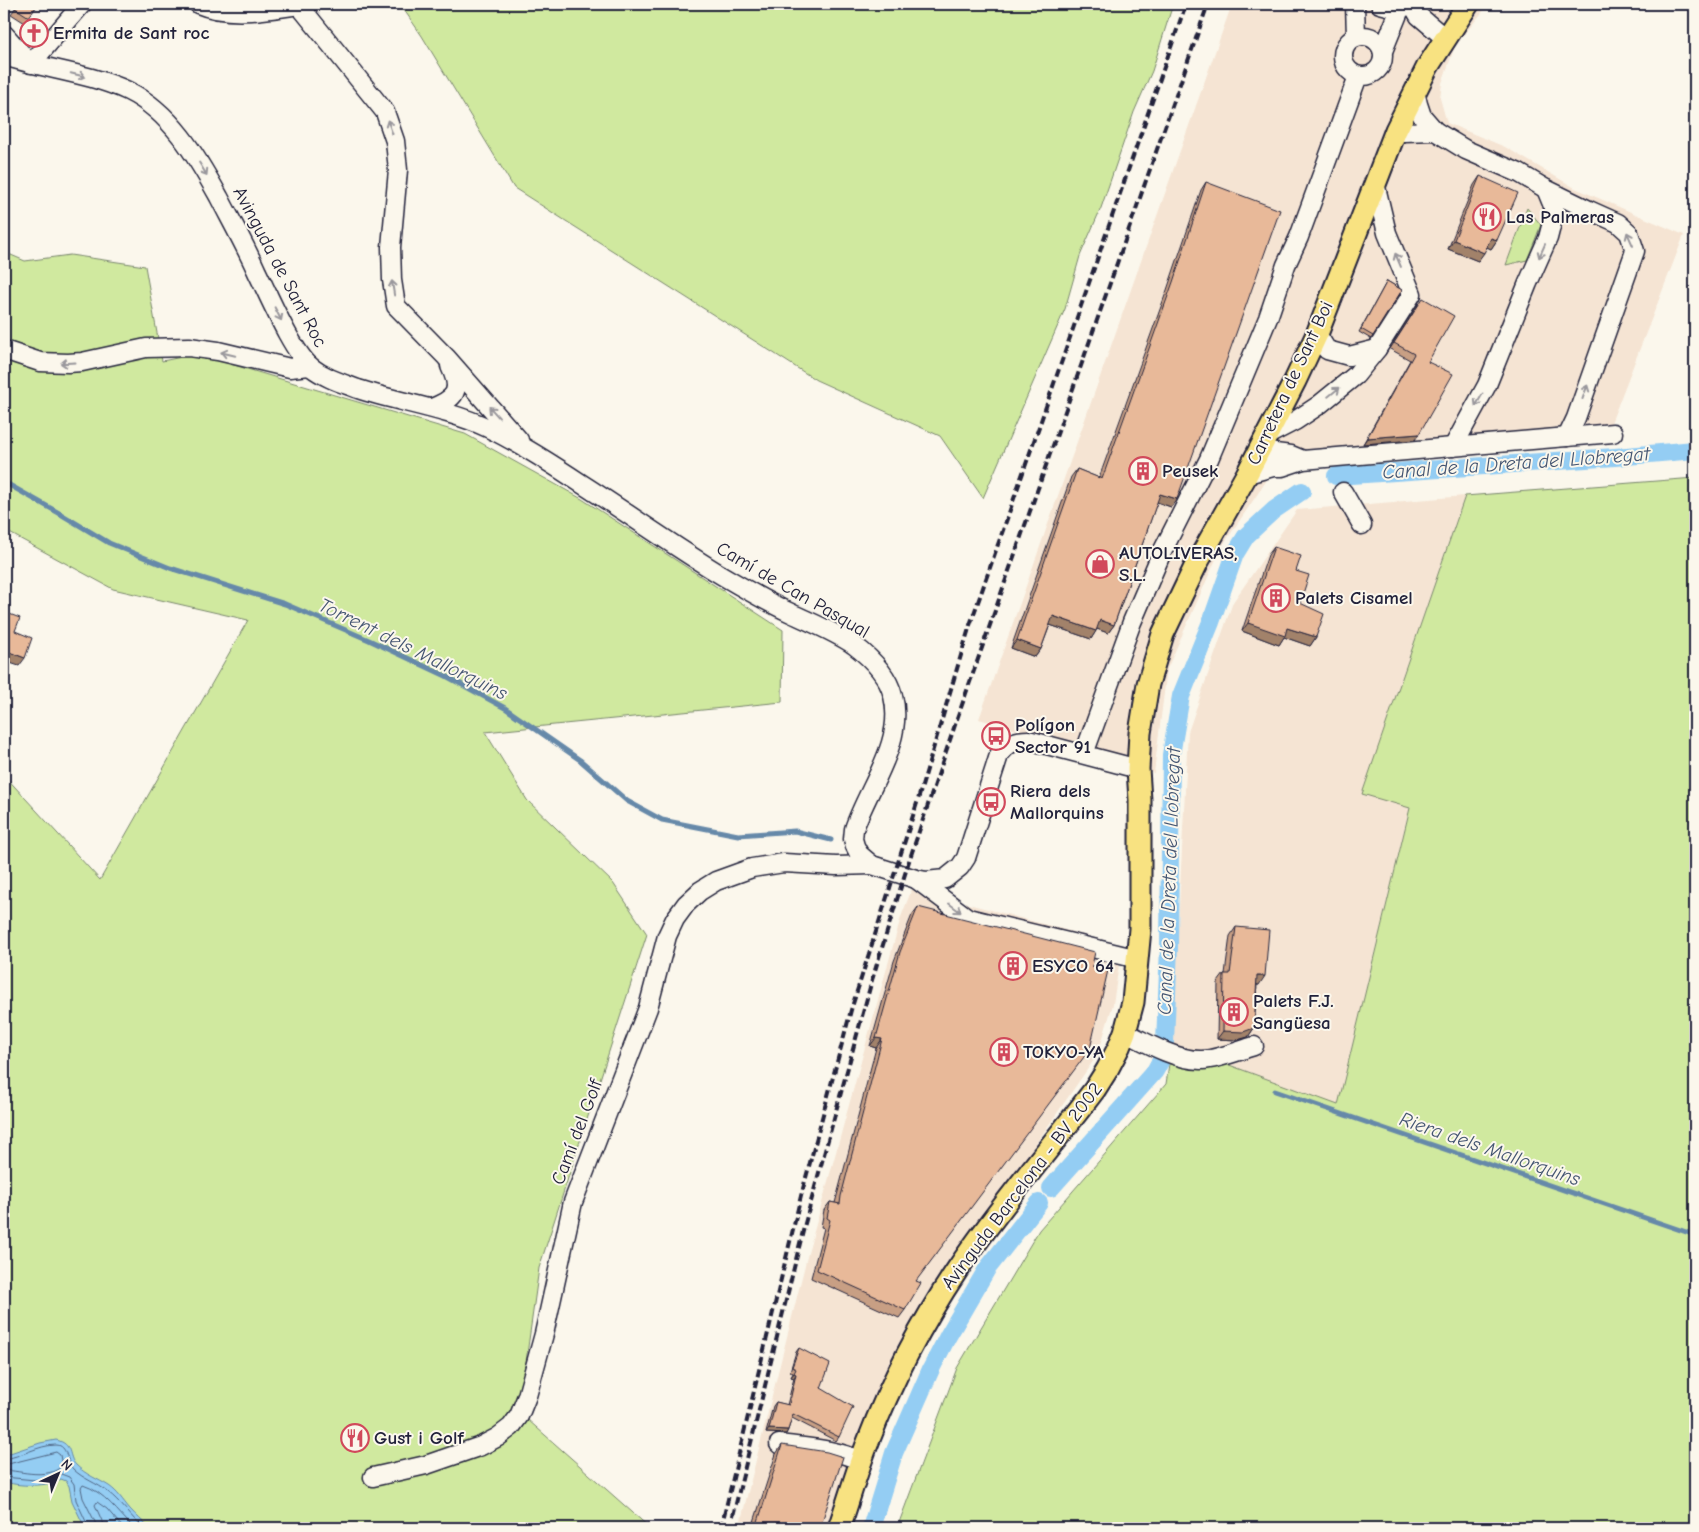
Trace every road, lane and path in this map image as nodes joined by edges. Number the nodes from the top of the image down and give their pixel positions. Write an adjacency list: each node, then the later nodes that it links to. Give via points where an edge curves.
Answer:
1 (82, 4): 13 (street)
2 (198, 4): 3 (street, via 211,9 256,12)
3 (299, 4): 24 (street, one-way to 3, via 396,306 390,247 398,170 395,141 385,112)
4 (1355, 4): 9 (street)
5 (1380, 4): 7 (street)
6 (1468, 4): 10 (main road, Carretera de Sant Boi)
7 (1408, 6): 10 (street); 11 (street)
8 (4, 34): 13 (street)
9 (1356, 37): 11 (street, via 1375,40); 15 (street, via 1346,45 1342,57 1346,69)
10 (1445, 38): 14 (main road, Carretera de Sant Boi)
11 (1383, 51): 15 (street, via 1384,59 1378,71 1365,77)
12 (4, 56): 13 (street, Avinguda de Sant Roc)
13 (31, 64): 25 (street, Avinguda de Sant Roc, one-way to 25, via 102,81 128,91 163,117 189,147 203,170 279,317)
14 (1428, 66): 16 (main road, Carretera de Sant Boi); 18 (street, via 1428,99 1435,117)
15 (1358, 76): 37 (street, via 1268,318 1208,459 1132,622)
16 (1415, 91): 17 (main road, Carretera de Sant Boi); 18 (street, via 1422,116)
17 (1396, 130): 18 (street); 19 (main road, Carretera de Sant Boi)
18 (1435, 131): 20 (street)
19 (1375, 183): 21 (main road, Carretera de Sant Boi); 22 (street, one-way to 19, via 1412,294 1387,233)
20 (1546, 189): 29 (street, one-way to 20, via 1635,251 1629,233 1618,223); 31 (street, one-way to 31, via 1556,211 1548,238 1487,385)
21 (1317, 334): 22 (street, via 1328,350 1349,356); 30 (main road, Carretera de Sant Boi)
22 (1377, 349): 27 (street, one-way to 22, via 1356,375)
23 (4, 350): 25 (street, one-way to 23, via 290,368 189,347 146,348 68,363 40,362)
24 (446, 357): 26 (street, via 456,379 456,388 450,398); 32 (street, one-way to 24)
25 (310, 366): 26 (street, Avinguda de Sant Roc, via 336,381 386,398)
26 (432, 408): 32 (street, Avinguda de Sant Roc, via 486,427)
27 (1295, 421): 30 (street); 33 (street, via 1287,437 1286,449)
28 (1613, 433): 29 (street)
29 (1567, 437): 31 (street)
30 (1262, 444): 33 (street); 34 (main road, Carretera de Sant Boi)
31 (1453, 447): 33 (street)
32 (526, 448): 39 (street, Camí de Can Pasqual, via 712,570 761,599 854,645 880,670 892,692 896,708 895,725 885,758 857,820 853,839 859,854)
33 (1297, 457): 34 (street, via 1282,467)
34 (1247, 474): 38 (main road, Carretera de Sant Boi, via 1197,563 1164,634 1146,693)
35 (1343, 492): 36 (street)
36 (1362, 525)
37 (1084, 754): 38 (street); 40 (street, via 1028,740 1019,740 1004,748 966,858 960,867 945,879)
38 (1138, 769): 41 (main road, Avinguda Barcelona - BV 2002)
39 (872, 865): 40 (street); 46 (street, Camí del Golf, via 784,863 752,868 716,881 686,904 667,936 648,1008 573,1202 544,1334 519,1416 498,1437 481,1446 426,1465)
40 (916, 879): 41 (street, one-way to 41, via 968,918)
41 (1138, 959): 42 (main road, Avinguda Barcelona - BV 2002, via 1133,1002)
42 (1125, 1032): 43 (street, via 1168,1053 1201,1060); 45 (main road, Avinguda Barcelona - BV 2002, via 1108,1070 1095,1089 956,1270 892,1386)
43 (1254, 1046)
44 (779, 1444): 45 (street, via 849,1455)
45 (861, 1461): 47 (main road, Avinguda Barcelona - BV 2002)
46 (373, 1477)
47 (839, 1528)

